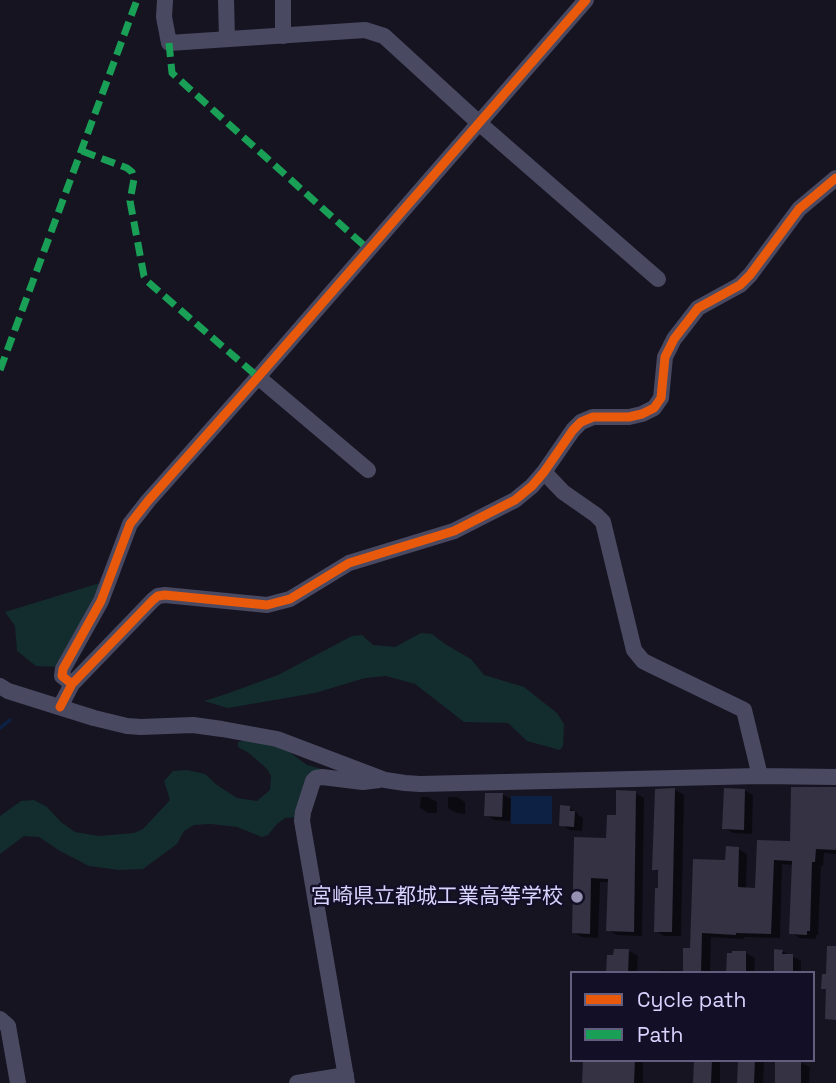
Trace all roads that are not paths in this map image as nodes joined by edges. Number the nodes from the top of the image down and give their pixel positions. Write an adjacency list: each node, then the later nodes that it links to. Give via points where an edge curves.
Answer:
1 (165, 0): 6 (street, via 169,43)
2 (226, 0): 6 (street)
3 (283, 0): 5 (street)
4 (586, 0): 7 (street)
5 (283, 36): 6 (street); 7 (street, via 365,30 384,36)
6 (227, 39)
7 (479, 123): 9 (street); 10 (street)
8 (836, 178): 12 (street, via 799,209 740,285 698,308 665,357 661,398 653,408 629,417 593,417 581,422)
9 (658, 279)
10 (258, 377): 11 (street); 13 (street, via 130,524 101,601 63,669 62,676)
11 (368, 470)
12 (544, 472): 13 (street, via 515,500 471,523 349,563 290,599 267,605 158,596); 16 (street, via 603,522 634,650 643,661 744,710)
13 (72, 684): 15 (street)
14 (0, 687): 15 (street)
15 (60, 707): 18 (street, via 127,726 193,726 277,739)
16 (760, 776): 17 (street); 18 (street, via 420,784)
17 (836, 777)
18 (385, 780): 21 (street, via 316,778 303,812)
19 (0, 1019): 20 (street, via 8,1026)
20 (5, 1042): 22 (street)
21 (347, 1079): 23 (street)
22 (18, 1083)
23 (296, 1083)

